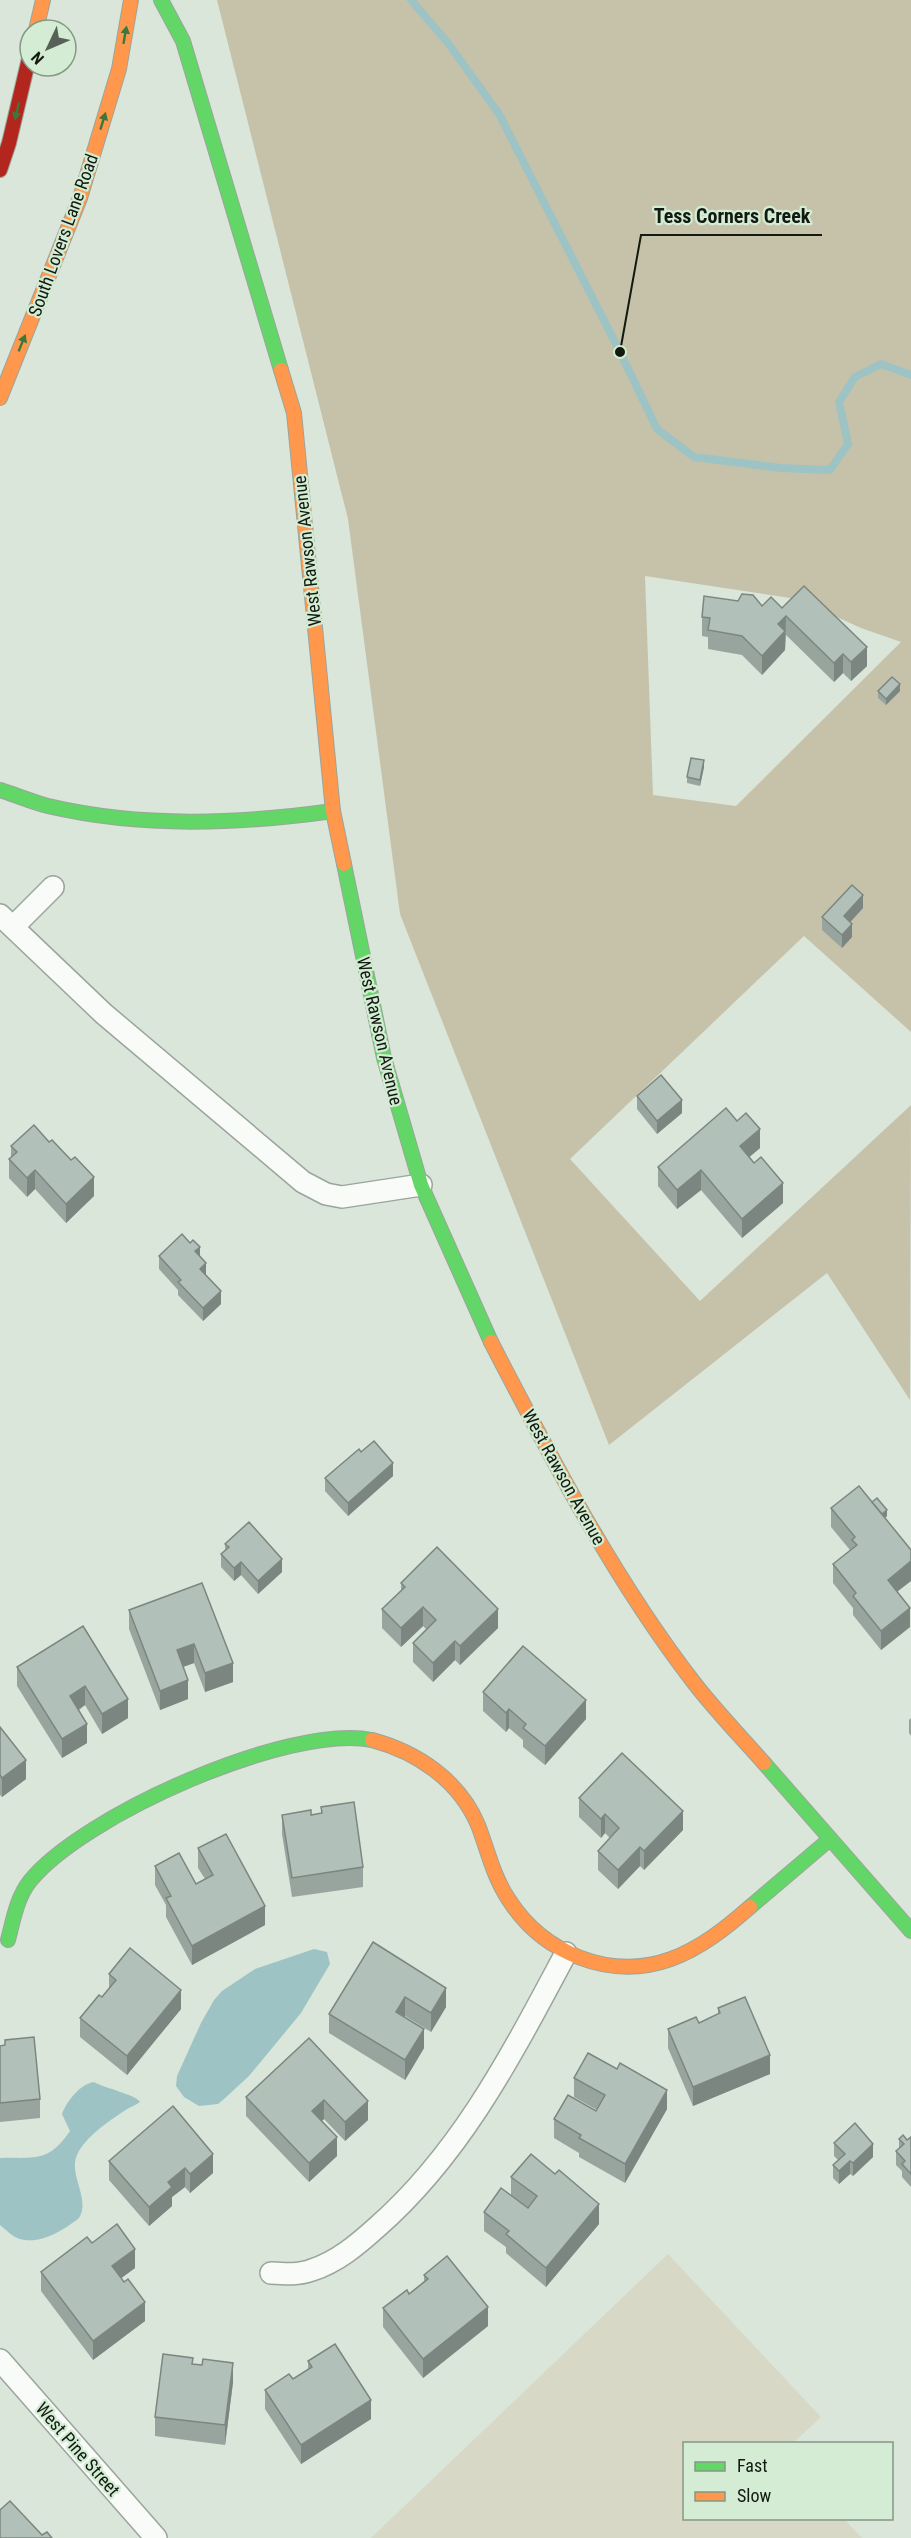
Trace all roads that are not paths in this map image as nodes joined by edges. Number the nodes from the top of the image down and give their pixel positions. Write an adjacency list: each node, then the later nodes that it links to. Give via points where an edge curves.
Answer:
1 (43, 0): 4 (street)
2 (131, 0): 7 (street, South Lovers Lane Road, one-way to 2, via 80,198 119,69)
3 (161, 0): 9 (street, West Rawson Avenue, via 183,41 294,413)
4 (39, 18)
5 (24, 78): 6 (street, one-way to 6)
6 (0, 170)
7 (0, 398)
8 (0, 790): 9 (street, via 46,806 150,820 282,819)
9 (333, 811): 12 (street, West Rawson Avenue, via 384,1058)
10 (53, 887): 11 (street)
11 (6, 921): 12 (street, via 104,1014 303,1182 342,1197)
12 (421, 1185): 13 (street, West Rawson Avenue, via 491,1343 609,1556 695,1684)
13 (830, 1839): 14 (street, West Rawson Avenue); 16 (street, via 734,1922 696,1949 656,1963 626,1967 585,1961)
14 (911, 1931)
15 (8, 1940): 16 (street, via 19,1900 31,1881 45,1864 94,1830 191,1780 286,1748 336,1737 382,1743 423,1761 439,1773 475,1818 492,1870 520,1915 549,1943)
16 (566, 1953): 17 (street, via 503,2070 452,2146 414,2192 334,2261 298,2273)
17 (271, 2273)
18 (0, 2360): 19 (street, West Pine Street)
19 (156, 2538)

